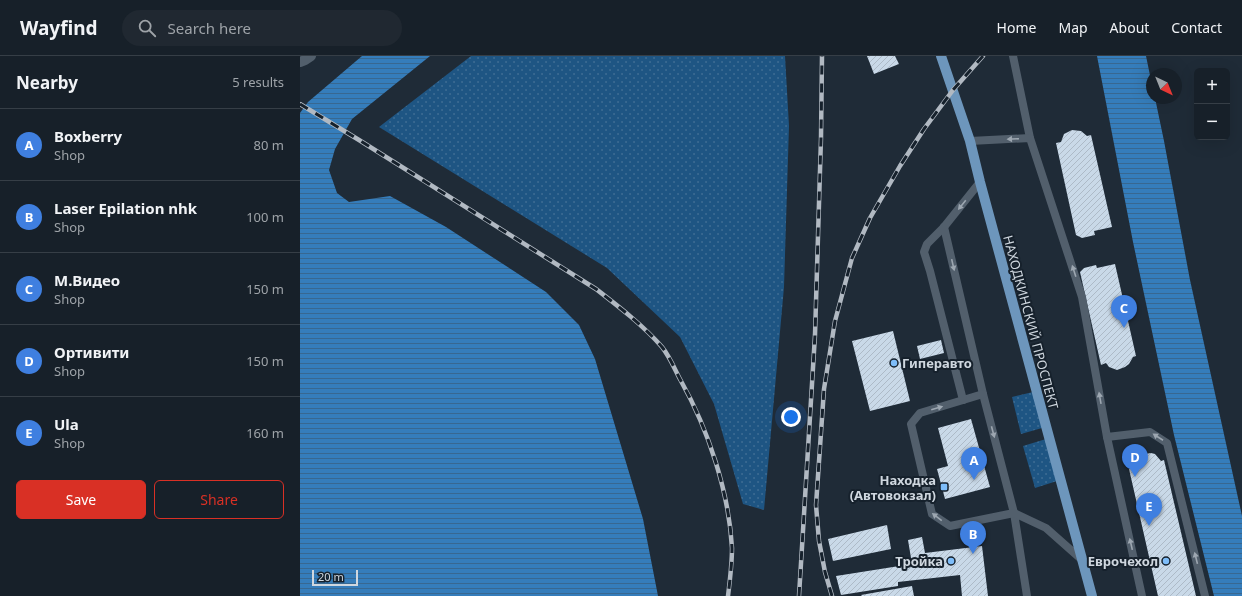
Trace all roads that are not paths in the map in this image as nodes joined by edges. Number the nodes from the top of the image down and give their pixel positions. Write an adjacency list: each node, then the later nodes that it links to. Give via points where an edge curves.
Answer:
1 (311, 56): 4 (street)
2 (941, 56): 6 (main road, НАХОДКИНСКИЙ ПРОСПЕКТ)
3 (1013, 56): 5 (lane)
4 (300, 62)
5 (1030, 138): 6 (lane, one-way to 6); 11 (lane, one-way to 5, via 1082,297)
6 (970, 141): 7 (main road, НАХОДКИНСКИЙ ПРОСПЕКТ)
7 (980, 182): 8 (lane, one-way to 8); 13 (main road, НАХОДКИНСКИЙ ПРОСПЕКТ)
8 (944, 227): 9 (lane, one-way to 9); 10 (lane, via 924,252)
9 (983, 394): 10 (lane); 12 (lane, one-way to 12)
10 (963, 400): 12 (lane, one-way to 10, via 950,526 932,514 911,424 920,412)
11 (1107, 437): 16 (lane, one-way to 11); 17 (lane, one-way to 11, via 1167,443 1150,432)
12 (1014, 513): 13 (lane, via 1046,528); 14 (lane)
13 (1081, 559): 15 (main road, НАХОДКИНСКИЙ ПРОСПЕКТ)
14 (1027, 596)
15 (1092, 596)
16 (1142, 596)
17 (1205, 596)

